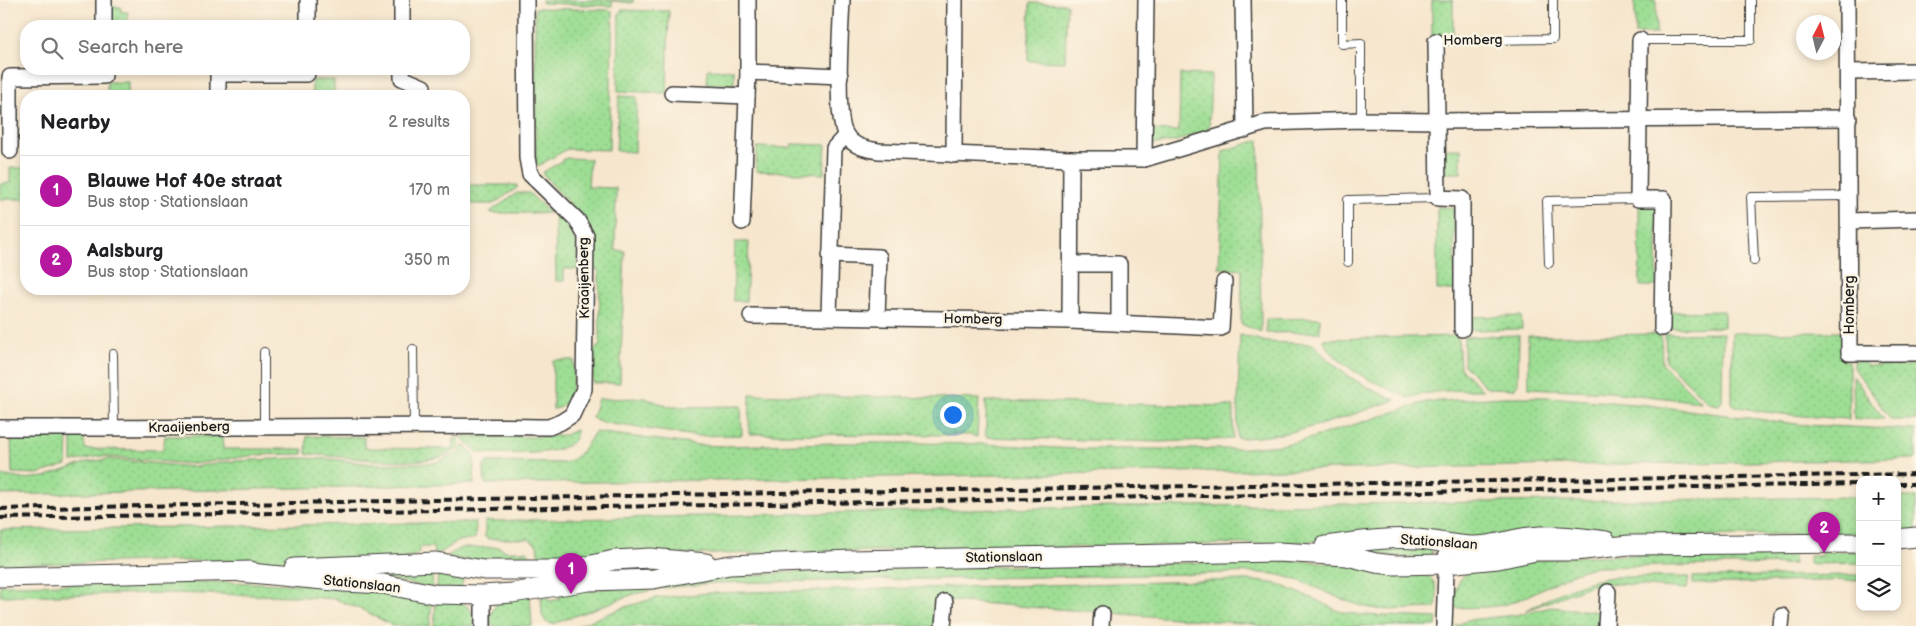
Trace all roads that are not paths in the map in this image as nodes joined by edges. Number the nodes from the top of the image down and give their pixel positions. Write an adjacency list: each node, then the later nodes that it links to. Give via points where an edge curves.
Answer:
1 (104, 0): 14 (street)
2 (308, 0): 15 (street)
3 (402, 0): 16 (street)
4 (526, 0): 63 (street, Kraaijenberg, via 526,158 530,174 577,220 586,236 584,389 572,415 549,427)
5 (748, 0): 20 (street)
6 (842, 0): 25 (street)
7 (955, 0): 37 (street)
8 (1146, 0): 39 (street)
9 (1243, 0): 34 (street)
10 (1342, 0): 32 (lane, via 1342,44 1361,43)
11 (1553, 0): 18 (lane, Homberg, via 1553,39)
12 (1751, 0): 17 (lane, via 1751,40)
13 (1848, 0): 21 (street, Homberg)
14 (104, 20)
15 (308, 20)
16 (402, 20)
17 (1640, 40): 31 (street)
18 (1436, 41): 33 (street, Homberg)
19 (1916, 71): 21 (street)
20 (748, 72): 25 (street); 29 (street)
21 (1849, 72): 30 (street, Homberg)
22 (104, 75): 36 (street, via 10,77)
23 (218, 75): 26 (street)
24 (402, 75): 27 (street, via 402,78 424,87)
25 (840, 76): 35 (street, via 839,115)
26 (218, 90)
27 (424, 90)
28 (672, 93): 29 (street)
29 (747, 96): 45 (street)
30 (1849, 118): 31 (street); 40 (street, Homberg)
31 (1639, 119): 33 (street); 42 (street)
32 (1361, 120): 33 (street); 34 (street, via 1265,123)
33 (1436, 121): 41 (street, Homberg)
34 (1245, 130): 39 (street)
35 (846, 135): 37 (street, via 862,149); 46 (street, via 834,148)
36 (10, 151)
37 (954, 155): 38 (street)
38 (1071, 159): 39 (street); 50 (street)
39 (1144, 160)
40 (1849, 196): 44 (street, Homberg); 48 (lane, via 1751,197)
41 (1438, 198): 47 (lane, via 1348,200); 58 (street, via 1462,199)
42 (1638, 199): 49 (lane, via 1547,201); 57 (street, via 1664,199)
43 (1916, 219): 44 (street)
44 (1849, 221): 61 (street, Homberg, via 1849,353)
45 (742, 222)
46 (830, 255): 53 (street); 54 (street, via 878,257)
47 (1348, 262)
48 (1754, 262)
49 (1549, 263)
50 (1070, 264): 55 (street); 56 (street, via 1119,264)
51 (1224, 282): 56 (street, Homberg, via 1221,328)
52 (750, 316): 53 (street, Homberg)
53 (829, 316): 54 (street, Homberg)
54 (877, 317): 55 (street, Homberg)
55 (1070, 321): 56 (street, Homberg)
56 (1119, 323)
57 (1662, 328)
58 (1462, 329)
59 (413, 349): 63 (lane)
60 (264, 352): 64 (lane)
61 (1916, 353)
62 (113, 354): 66 (lane)
63 (414, 425): 64 (street, Kraaijenberg)
64 (264, 426): 66 (street, Kraaijenberg)
65 (0, 428): 66 (street, Kraaijenberg)
66 (114, 429)
67 (1916, 537): 68 (street)
68 (1901, 539)
69 (1856, 543): 71 (street, Stationslaan)
70 (1447, 544): 71 (street, Stationslaan, via 1488,545 1548,536); 74 (street, Stationslaan, via 1417,538 1391,539); 75 (street)
71 (1629, 545): 75 (street, Stationslaan, via 1536,552)
72 (1901, 545): 73 (street)
73 (1916, 546)
74 (1278, 552): 75 (street, Stationslaan, via 1347,556 1394,565); 76 (street, Stationslaan)
75 (1446, 564): 85 (street)
76 (730, 565): 77 (street, Stationslaan, via 650,558 614,560 570,570); 81 (street, Stationslaan, via 653,579 589,581)
77 (484, 570): 78 (street, Stationslaan, via 436,562); 81 (street)
78 (240, 572): 79 (street, Stationslaan); 81 (street, Stationslaan, via 383,584 434,594)
79 (0, 577)
80 (1608, 592): 86 (street)
81 (483, 595): 83 (street)
82 (945, 602): 84 (street)
83 (483, 626)
84 (943, 626)
85 (1444, 626)
86 (1606, 626)

